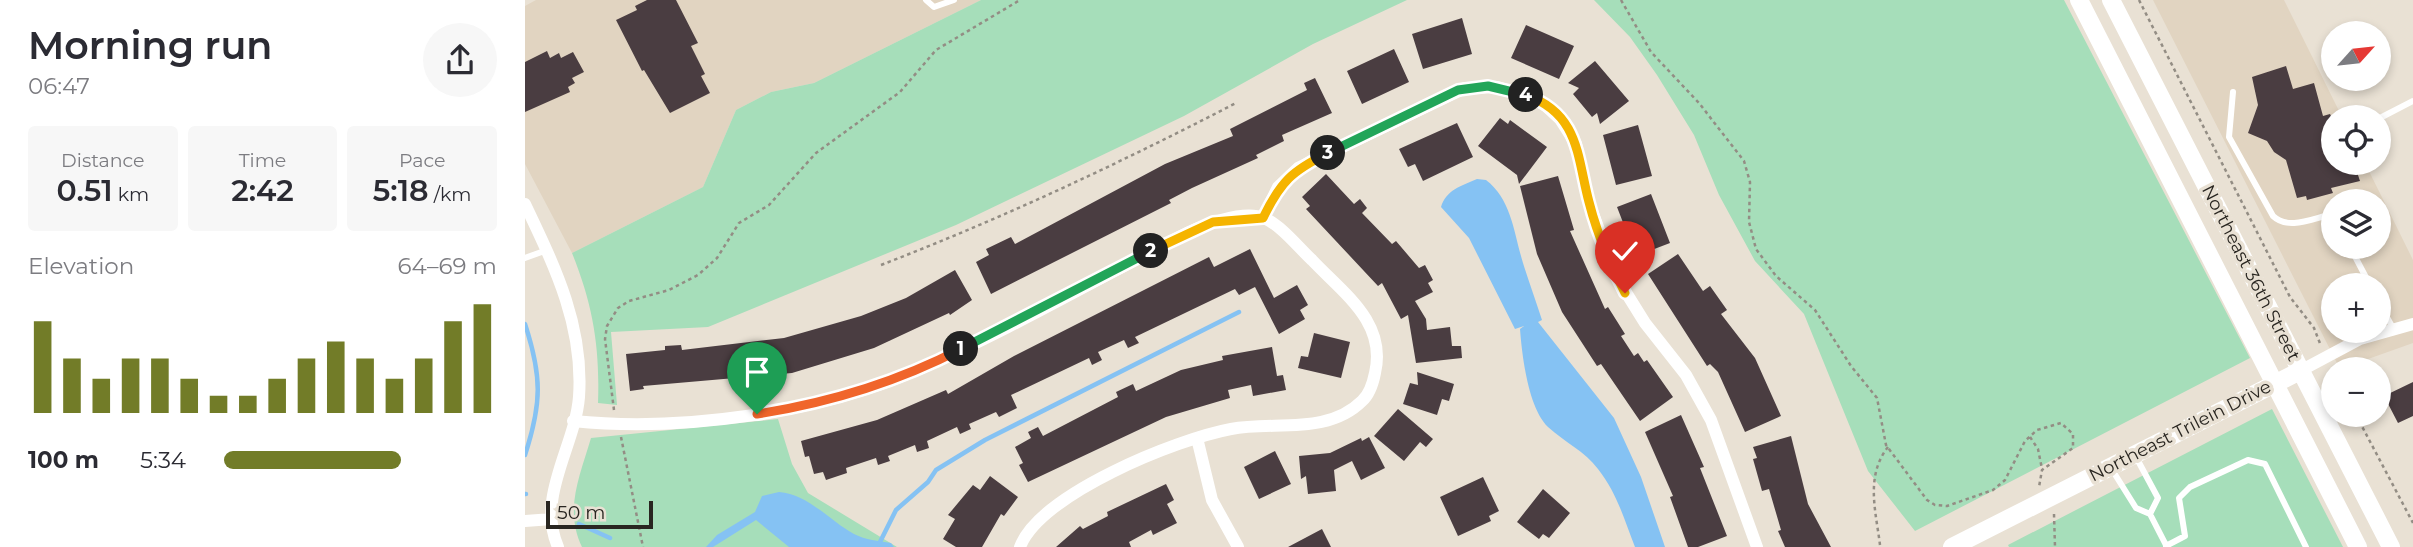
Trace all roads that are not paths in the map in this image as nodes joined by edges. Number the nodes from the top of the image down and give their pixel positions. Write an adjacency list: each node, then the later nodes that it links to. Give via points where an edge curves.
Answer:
1 (954, 0): 4 (lane, via 941,7)
2 (2080, 0): 17 (main road, Northeast 36th Street)
3 (2111, 0): 16 (main road, Northeast 36th Street)
4 (927, 1)
5 (2233, 92): 9 (lane, via 2229,136 2273,216 2291,224)
6 (2413, 101): 7 (lane)
7 (2391, 112)
8 (525, 204): 11 (street)
9 (2321, 217)
10 (1263, 218): 18 (street, via 1227,219 1187,233 954,353 882,384 789,409 618,426); 19 (street, via 1364,314 1378,347 1373,384 1364,400 1337,419 1320,424 1257,425); 28 (street, via 1278,187 1298,168 1451,93 1488,86 1546,106 1576,144 1591,209 1617,278 1686,375 1711,420)
11 (547, 250): 12 (lane); 18 (street, via 576,331 579,376)
12 (525, 258)
13 (2391, 324): 15 (lane)
14 (2413, 324): 15 (street, Northeast Trilein Drive)
15 (2394, 330): 16 (street, Northeast Trilein Drive, via 2360,339)
16 (2300, 371): 17 (main road, Northeast Trilein Drive); 33 (main road, Northeast 36th Street)
17 (2274, 383): 20 (main road, Northeast Trilein Drive); 32 (main road, Northeast 36th Street)
18 (573, 421): 23 (street, via 558,472)
19 (1197, 438): 26 (street, via 1116,471 1050,508 1025,534); 27 (street, via 1212,500)
20 (2134, 454): 21 (main road, Northeast Trilein Drive); 22 (lane, via 2158,498)
21 (2110, 467): 22 (lane, via 2136,508); 29 (main road, Northeast Trilein Drive)
22 (2150, 514): 30 (lane)
23 (552, 519): 24 (street); 25 (street)
24 (525, 521)
25 (558, 547)
26 (1020, 547)
27 (1238, 547)
28 (1757, 547)
29 (1952, 547)
30 (2166, 547): 31 (lane, via 2185,536 2179,498 2190,487 2248,460 2265,464)
31 (2306, 547)
32 (2358, 547)
33 (2391, 547)

